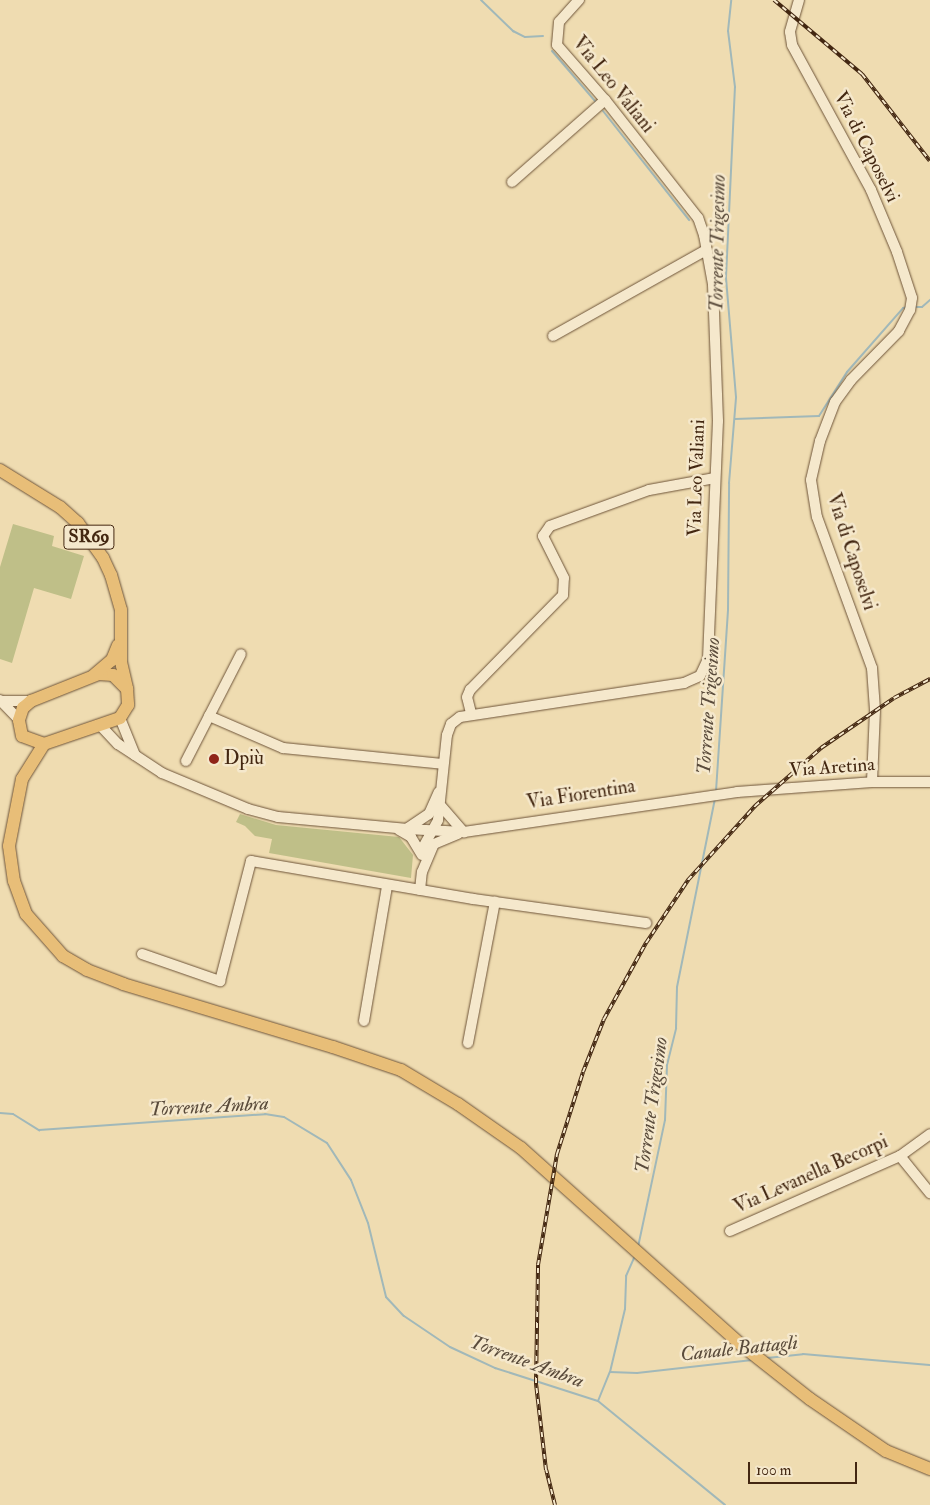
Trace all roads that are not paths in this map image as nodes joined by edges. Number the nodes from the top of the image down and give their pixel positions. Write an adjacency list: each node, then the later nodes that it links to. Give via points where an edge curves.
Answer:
1 (578, 0): 3 (street, Via Leo Valiani, via 559,22 557,45)
2 (799, 0): 26 (street, Via di Caposelvi, via 790,32 792,45 871,190 912,298 910,310 899,331 851,380 835,402 810,480 817,517 872,668 875,710)
3 (605, 100): 4 (street); 5 (street, Via Leo Valiani, via 698,218)
4 (512, 182)
5 (706, 250): 6 (street); 8 (street, Via Leo Valiani, via 713,284 718,421)
6 (553, 336)
7 (0, 470): 9 (main road, SR69, via 60,507 78,523 94,545 112,575 117,594 121,610)
8 (715, 478): 15 (street, via 649,490 550,526 543,536 564,578 563,595 470,690 467,697); 15 (street, Via Leo Valiani, via 708,659 700,676 684,683)
9 (119, 642): 11 (main road, SR69, via 112,660); 12 (main road, SR69)
10 (241, 654): 16 (street)
11 (92, 677): 12 (main road, via 112,675); 14 (main road)
12 (127, 689): 17 (main road, via 128,705)
13 (1, 701): 14 (street); 18 (street)
14 (31, 701): 18 (main road, via 23,708)
15 (471, 713): 25 (street, Via Leo Valiani, via 451,724)
16 (209, 716): 24 (street); 25 (street, via 283,748)
17 (120, 718): 19 (main road); 22 (street)
18 (19, 720): 20 (main road, via 22,736)
19 (100, 725): 21 (main road); 22 (street, Via Fiorentina)
20 (30, 742): 21 (main road); 23 (main road)
21 (44, 744): 23 (main road)
22 (136, 756): 32 (street, Via Fiorentina, via 162,773 248,809 278,817)
23 (30, 762): 49 (main road, via 13,815 9,846 14,881 26,914 63,956 87,970 123,984 401,1070 458,1104 520,1148 739,1343 810,1399 886,1451)
24 (186, 762)
25 (442, 764): 28 (street, Via Leo Valiani)
26 (872, 782): 27 (street, Via Aretina); 29 (street, Via Aretina)
27 (930, 782)
28 (439, 792): 30 (street, Via Leo Valiani); 31 (street)
29 (737, 792): 34 (street, Via Fiorentina)
30 (441, 806): 33 (street, Via Leo Valiani, via 438,820); 34 (street)
31 (429, 814): 32 (street); 33 (street)
32 (401, 828): 33 (street, Via Fiorentina); 36 (street)
33 (431, 830): 34 (street, Via Fiorentina); 35 (street); 36 (street, Via Leo Valiani)
34 (464, 832): 35 (street)
35 (434, 844): 37 (street)
36 (421, 851): 37 (street)
37 (425, 862): 39 (street)
38 (387, 886): 39 (street); 42 (street, via 250,861 220,981); 43 (street)
39 (420, 890): 40 (street)
40 (495, 902): 41 (street); 44 (street)
41 (646, 923)
42 (142, 954)
43 (364, 1021)
44 (468, 1043)
45 (930, 1134): 46 (street, Via Levanella Becorpi)
46 (900, 1156): 47 (street); 48 (street, Via Levanella Becorpi)
47 (930, 1193)
48 (730, 1231)
49 (930, 1469)

